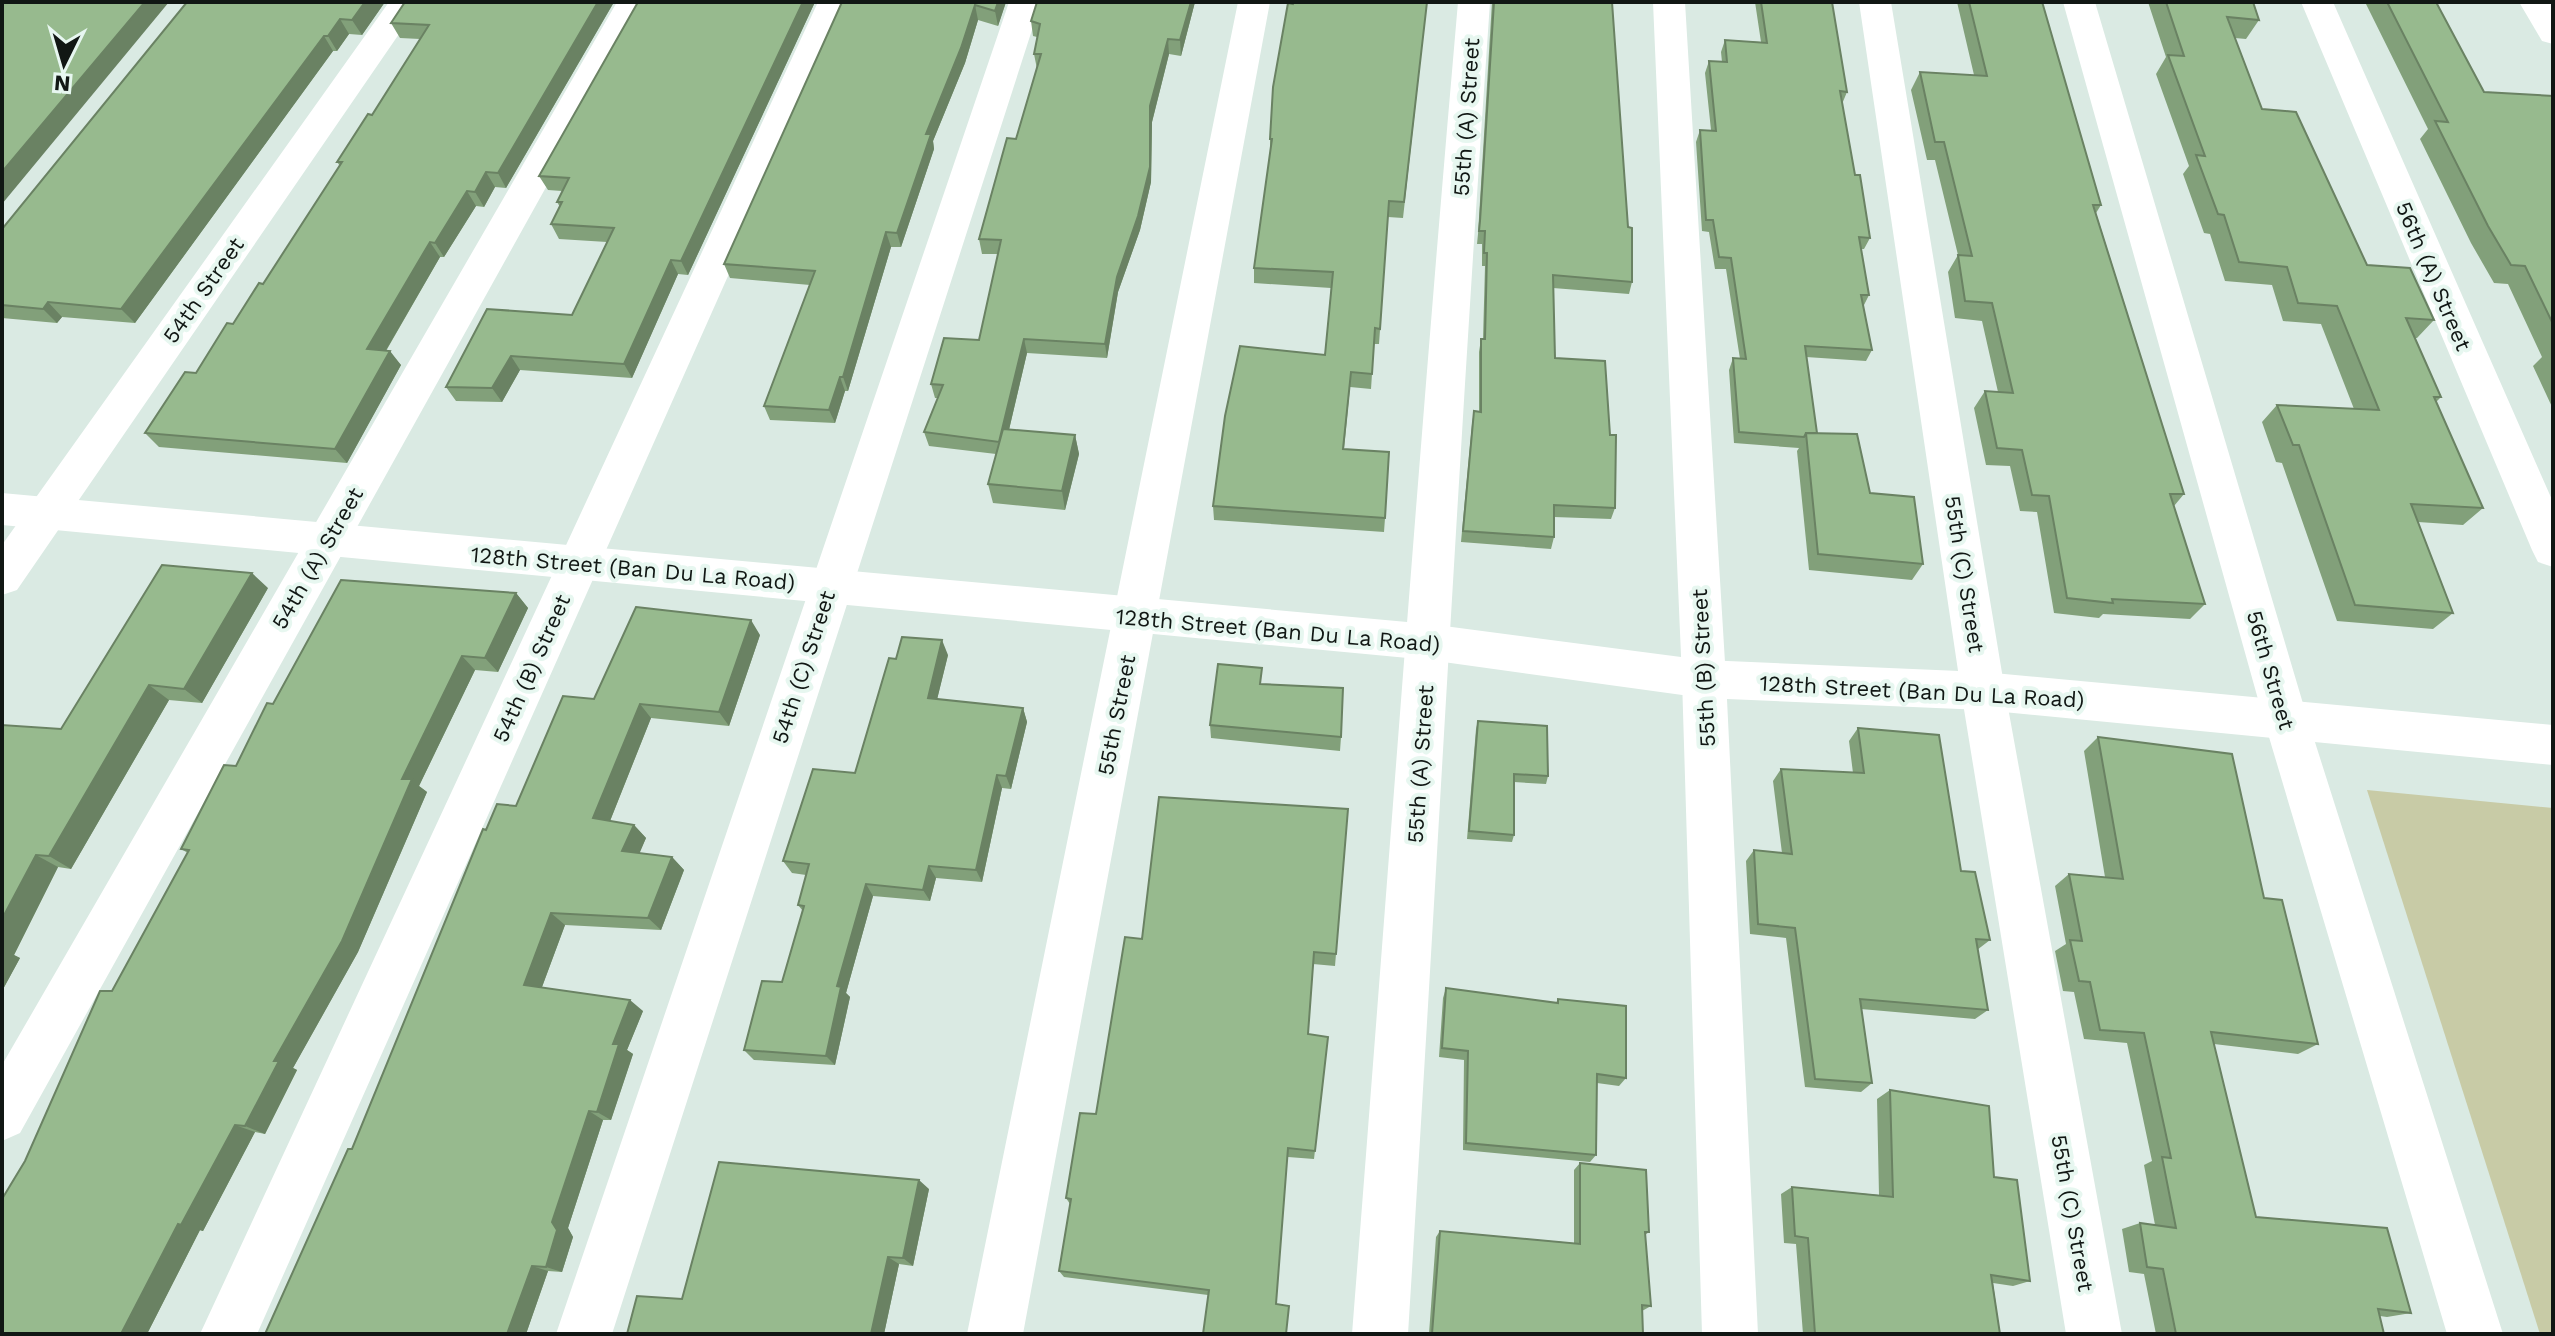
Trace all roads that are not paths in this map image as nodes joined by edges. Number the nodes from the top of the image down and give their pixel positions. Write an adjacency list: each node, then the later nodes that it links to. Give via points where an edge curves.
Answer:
1 (405, 2): 14 (street, 54th Street)
2 (633, 2): 15 (street, 54th (A) Street)
3 (834, 2): 17 (street, 54th (B) Street)
4 (1025, 2): 19 (street, 54th (C) Street)
5 (1254, 2): 20 (street, 55th Street)
6 (1474, 2): 21 (street, 55th (A) Street)
7 (1669, 2): 22 (street, 55th (B) Street)
8 (1875, 2): 23 (street, 55th (C) Street)
9 (2079, 2): 24 (street, 56th Street)
10 (2317, 2): 16 (street, 56th (A) Street)
11 (2535, 2): 12 (street)
12 (2553, 34)
13 (2, 509): 14 (street, 128th Street (Ban Du La Road))
14 (47, 514): 15 (street, 128th Street (Ban Du La Road)); 18 (street, 54th Street)
15 (328, 538): 17 (street, 128th Street (Ban Du La Road)); 26 (street, 54th (A) Street)
16 (2553, 550)
17 (577, 565): 19 (street, 128th Street (Ban Du La Road)); 27 (street, 54th (B) Street)
18 (2, 578)
19 (830, 585): 20 (street, 128th Street (Ban Du La Road)); 28 (street, 54th (C) Street)
20 (1135, 617): 21 (street, 128th Street (Ban Du La Road)); 29 (street, 55th Street)
21 (1429, 642): 22 (street, 128th Street (Ban Du La Road)); 30 (street, 55th (A) Street)
22 (1704, 679): 23 (street, 128th Street (Ban Du La Road)); 31 (street, 55th (B) Street)
23 (1983, 691): 24 (street, 128th Street (Ban Du La Road)); 32 (street, 55th (C) Street)
24 (2285, 717): 25 (street, 128th Street (Ban Du La Road)); 33 (street, 56th Street)
25 (2553, 745)
26 (2, 1115)
27 (228, 1334)
28 (584, 1334)
29 (995, 1334)
30 (1380, 1334)
31 (1730, 1334)
32 (2094, 1334)
33 (2475, 1334)

